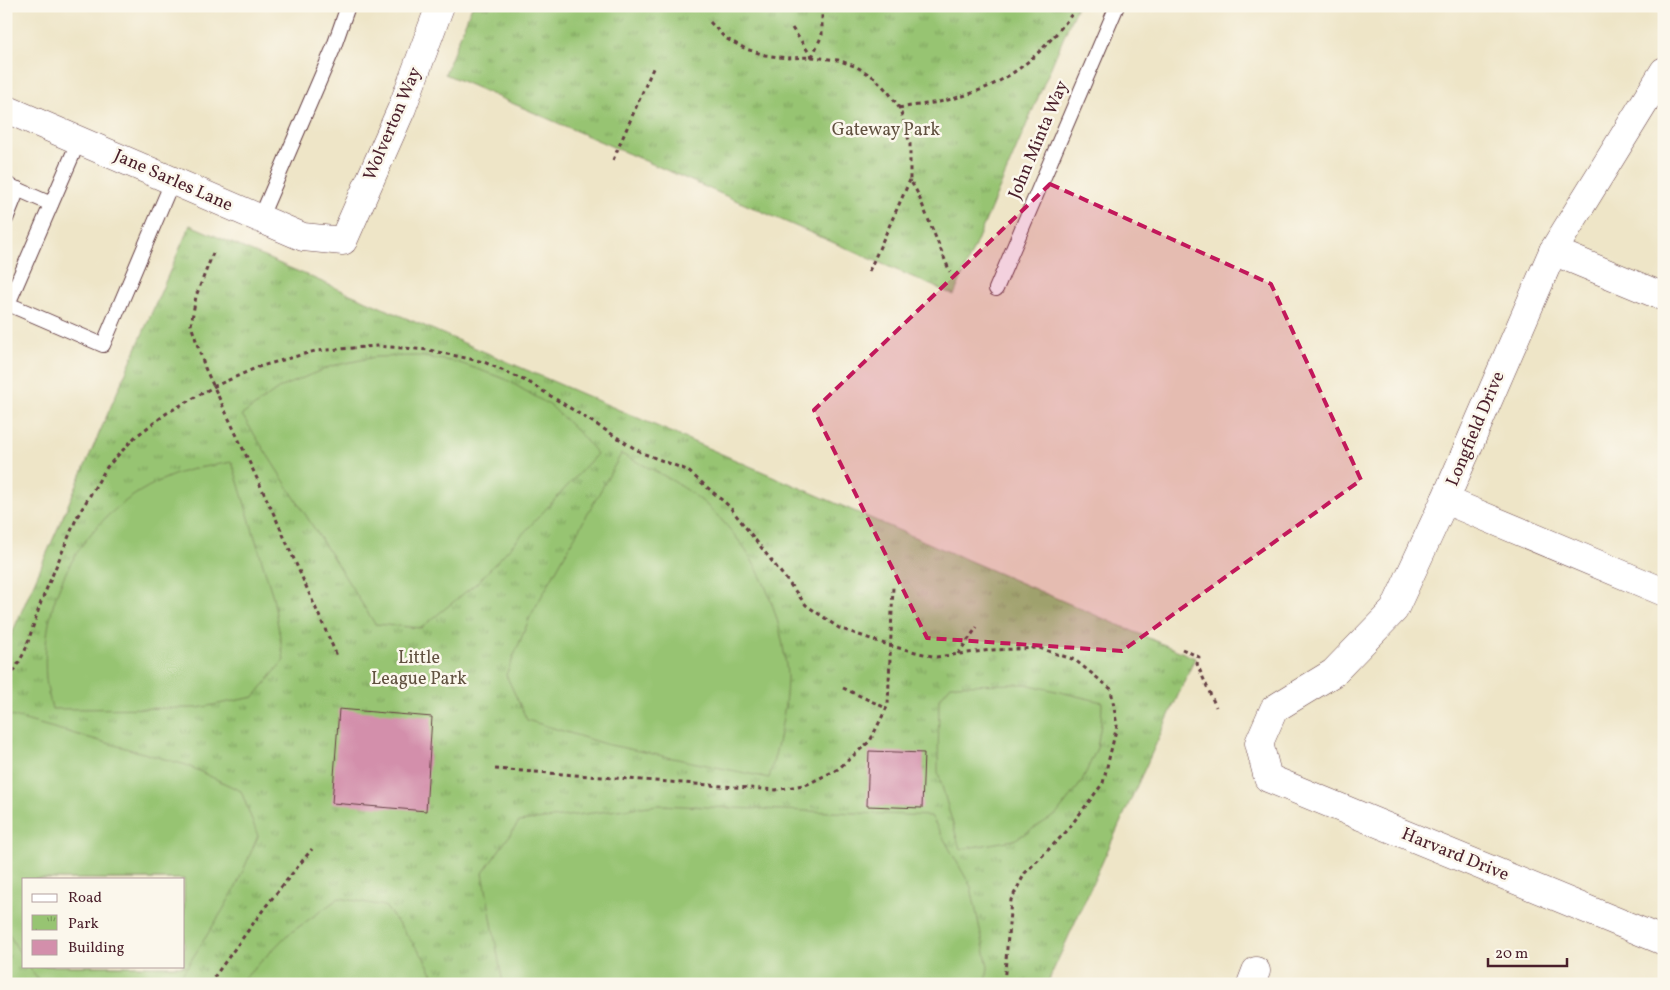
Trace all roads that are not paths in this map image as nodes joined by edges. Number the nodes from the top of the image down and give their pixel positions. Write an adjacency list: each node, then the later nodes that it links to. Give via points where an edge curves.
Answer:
1 (348, 6): 11 (lane, via 333,49)
2 (440, 6): 12 (street, Wolverton Way, via 402,108)
3 (1117, 6): 14 (lane, John Minta Way)
4 (1664, 71): 13 (street, Longfield Drive)
5 (8, 115): 6 (street, Jane Sarles Lane)
6 (79, 140): 7 (street, Jane Sarles Lane); 9 (lane)
7 (172, 182): 9 (lane, via 103,345 8,304); 11 (street, Jane Sarles Lane)
8 (12, 186): 9 (lane); 10 (lane)
9 (52, 204)
10 (6, 219)
11 (260, 219): 12 (street, Jane Sarles Lane, via 302,237)
12 (343, 241)
13 (1553, 251): 15 (street); 16 (street, Longfield Drive)
14 (996, 290)
15 (1664, 297)
16 (1445, 500): 17 (street); 18 (street, Longfield Drive, via 1394,610 1332,673 1274,709 1259,743)
17 (1664, 592)
18 (1262, 756): 19 (street, Harvard Drive, via 1268,778)
19 (1664, 941)

